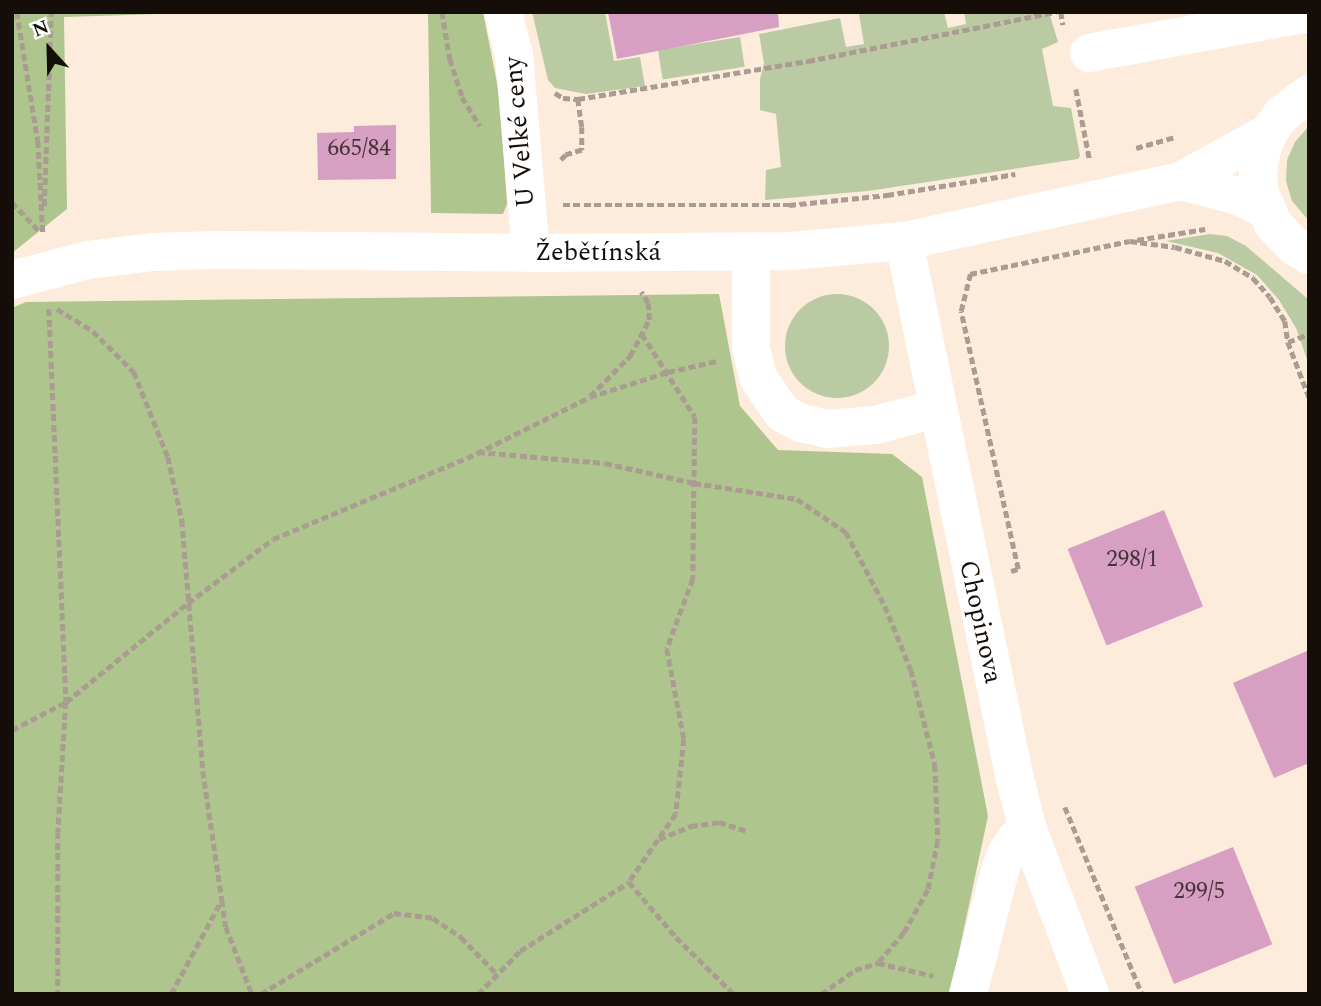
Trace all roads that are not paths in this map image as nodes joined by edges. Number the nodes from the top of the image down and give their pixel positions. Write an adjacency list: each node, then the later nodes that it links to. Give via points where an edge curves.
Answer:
1 (503, 12): 10 (street, U Velké ceny, via 539,160)
2 (1309, 13): 3 (street)
3 (1089, 53)
4 (1309, 94): 5 (street, via 1282,114)
5 (1268, 134): 6 (street, Žebětínská); 7 (street, via 1258,175)
6 (1181, 181): 7 (street, Žebětínská, via 1241,197); 8 (street, Žebětínská)
7 (1266, 210): 11 (street, via 1283,236)
8 (904, 240): 9 (street, Žebětínská); 13 (street, Chopinova)
9 (751, 252): 10 (street, Žebětínská); 13 (street, via 753,357 769,398 782,413 827,429 875,425)
10 (531, 253): 12 (street, Žebětínská, via 152,252 88,260)
11 (1309, 255)
12 (12, 280)
13 (936, 408): 14 (street, Chopinova)
14 (1028, 830): 15 (street, via 1007,852); 16 (street, Chopinova)
15 (971, 984)
16 (1090, 994)

